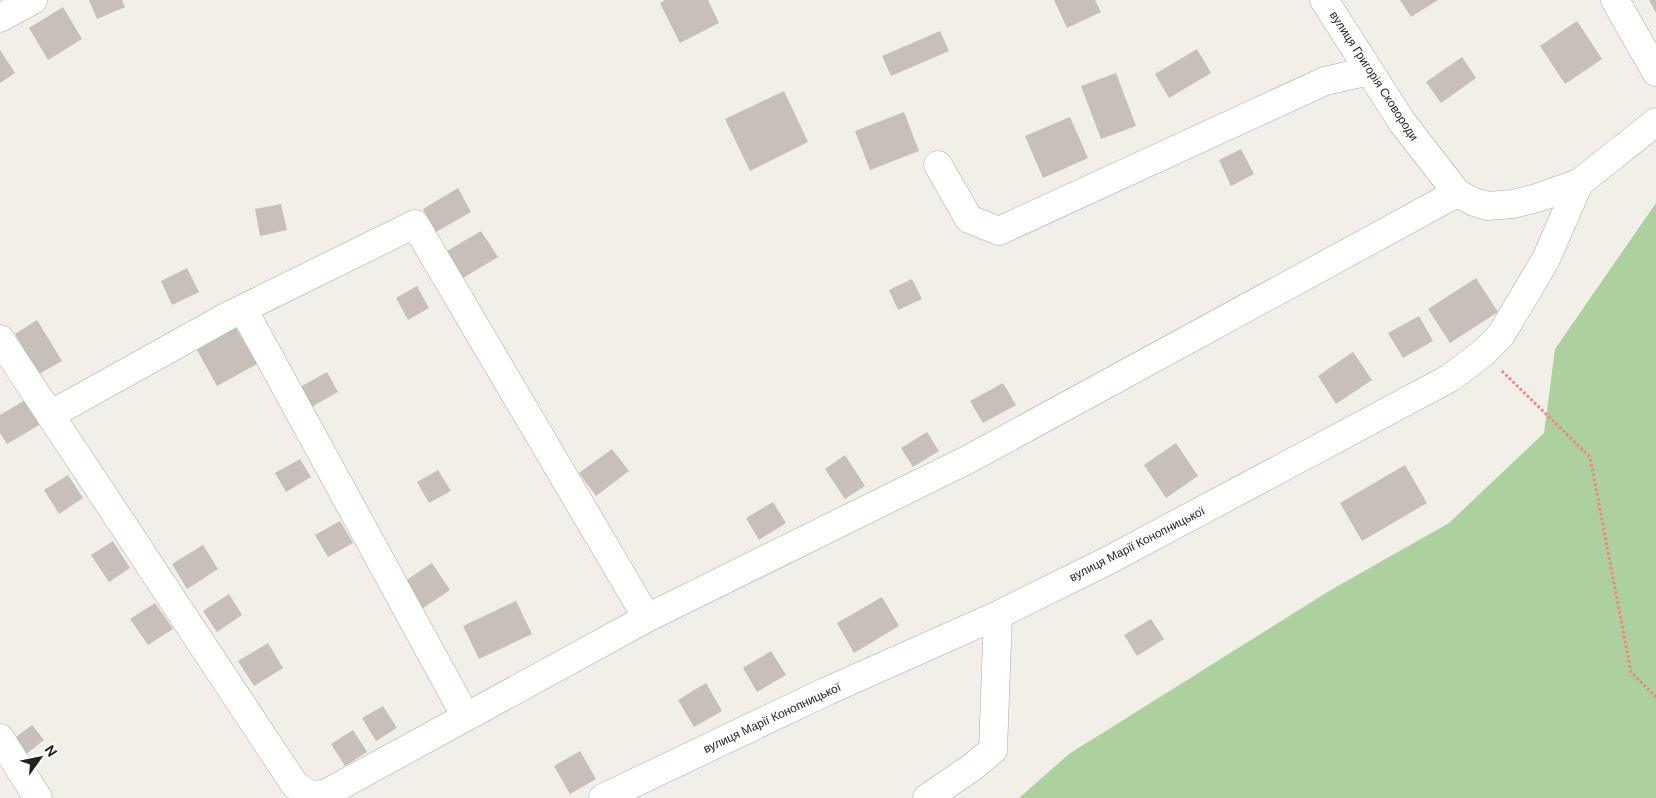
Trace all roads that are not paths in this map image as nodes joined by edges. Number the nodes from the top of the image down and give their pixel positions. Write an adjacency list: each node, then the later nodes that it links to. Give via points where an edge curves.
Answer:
1 (33, 0): 4 (street)
2 (1324, 0): 5 (street, вулиця Григорія Сковороди)
3 (1614, 0): 6 (street)
4 (0, 18)
5 (1369, 70): 8 (street, via 1326,81 999,231 969,219); 10 (street, вулиця Григорія Сковороди, via 1402,122)
6 (1656, 72)
7 (1656, 122): 9 (street)
8 (938, 165)
9 (1579, 183): 10 (street, вулиця Григорія Сковороди, via 1513,204 1488,206); 14 (street, вулиця Марії Конопницької, via 1546,259 1501,335 1450,378 1109,560)
10 (1457, 193): 15 (street, via 969,459)
11 (243, 309): 13 (street); 15 (street, via 416,224); 16 (street)
12 (0, 339): 13 (street)
13 (50, 415): 16 (street, via 301,790 310,795 326,794)
14 (998, 615): 19 (street, вулиця Марії Конопницької, via 825,692); 20 (street, via 993,750)
15 (647, 618): 16 (street)
16 (466, 717)
17 (0, 738): 18 (street)
18 (38, 798)
19 (603, 798)
20 (927, 798)

